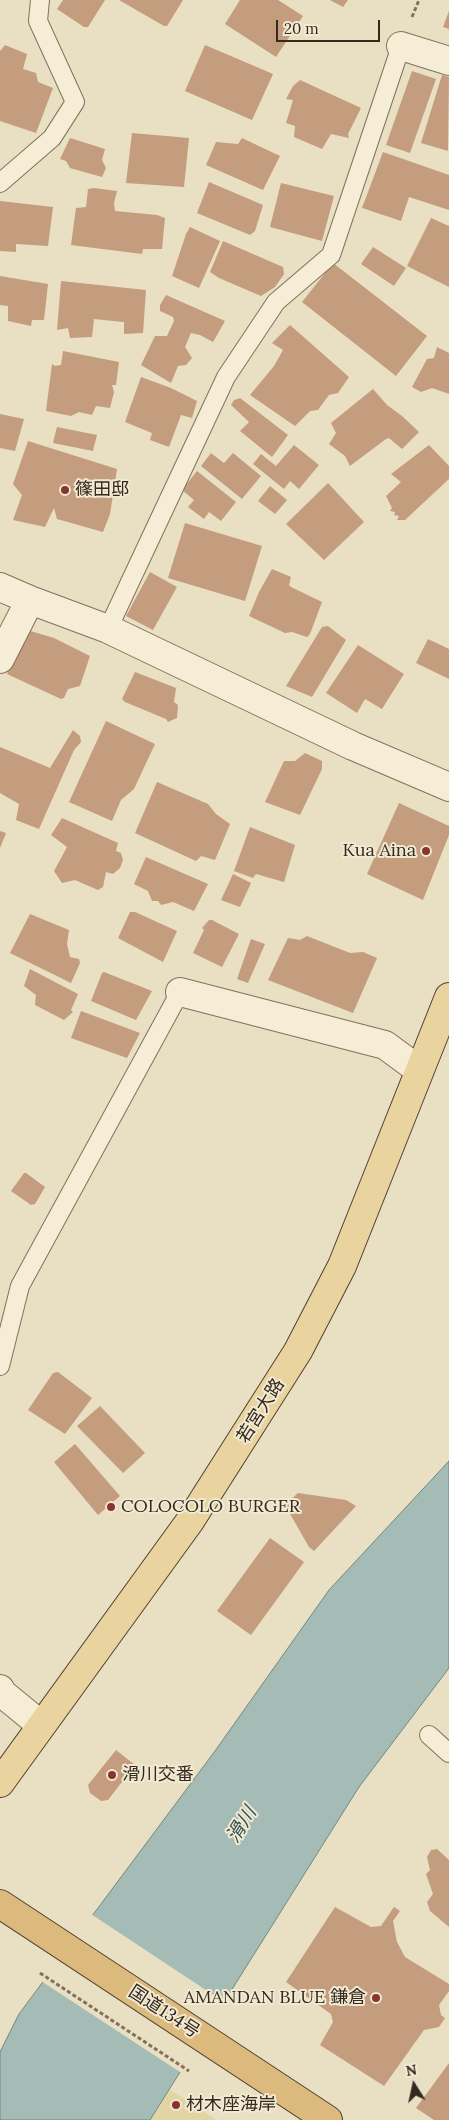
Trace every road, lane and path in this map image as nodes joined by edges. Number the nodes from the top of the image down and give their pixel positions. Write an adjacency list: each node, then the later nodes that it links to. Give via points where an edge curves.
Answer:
1 (40, 0): 4 (lane, via 38,22 76,102 52,138)
2 (401, 46): 3 (street); 7 (lane, via 331,255 276,302 226,377)
3 (449, 61)
4 (0, 183)
5 (0, 587): 6 (street)
6 (30, 600): 7 (street); 8 (street)
7 (108, 629): 9 (street, via 353,746)
8 (0, 659)
9 (449, 787)
10 (180, 992): 12 (street, via 385,1045); 13 (lane, via 20,1286)
11 (449, 997): 12 (main road, 若宮大路)
12 (419, 1070): 15 (main road, 若宮大路, via 342,1266 298,1351 190,1521)
13 (0, 1366)
14 (0, 1689): 15 (street)
15 (40, 1725): 18 (main road, 若宮大路)
16 (429, 1735): 17 (lane)
17 (449, 1753)
18 (0, 1784)
19 (0, 1904): 22 (highway, 国道134号)
20 (40, 1974): 21 (path)
21 (189, 2071)
22 (328, 2120)

